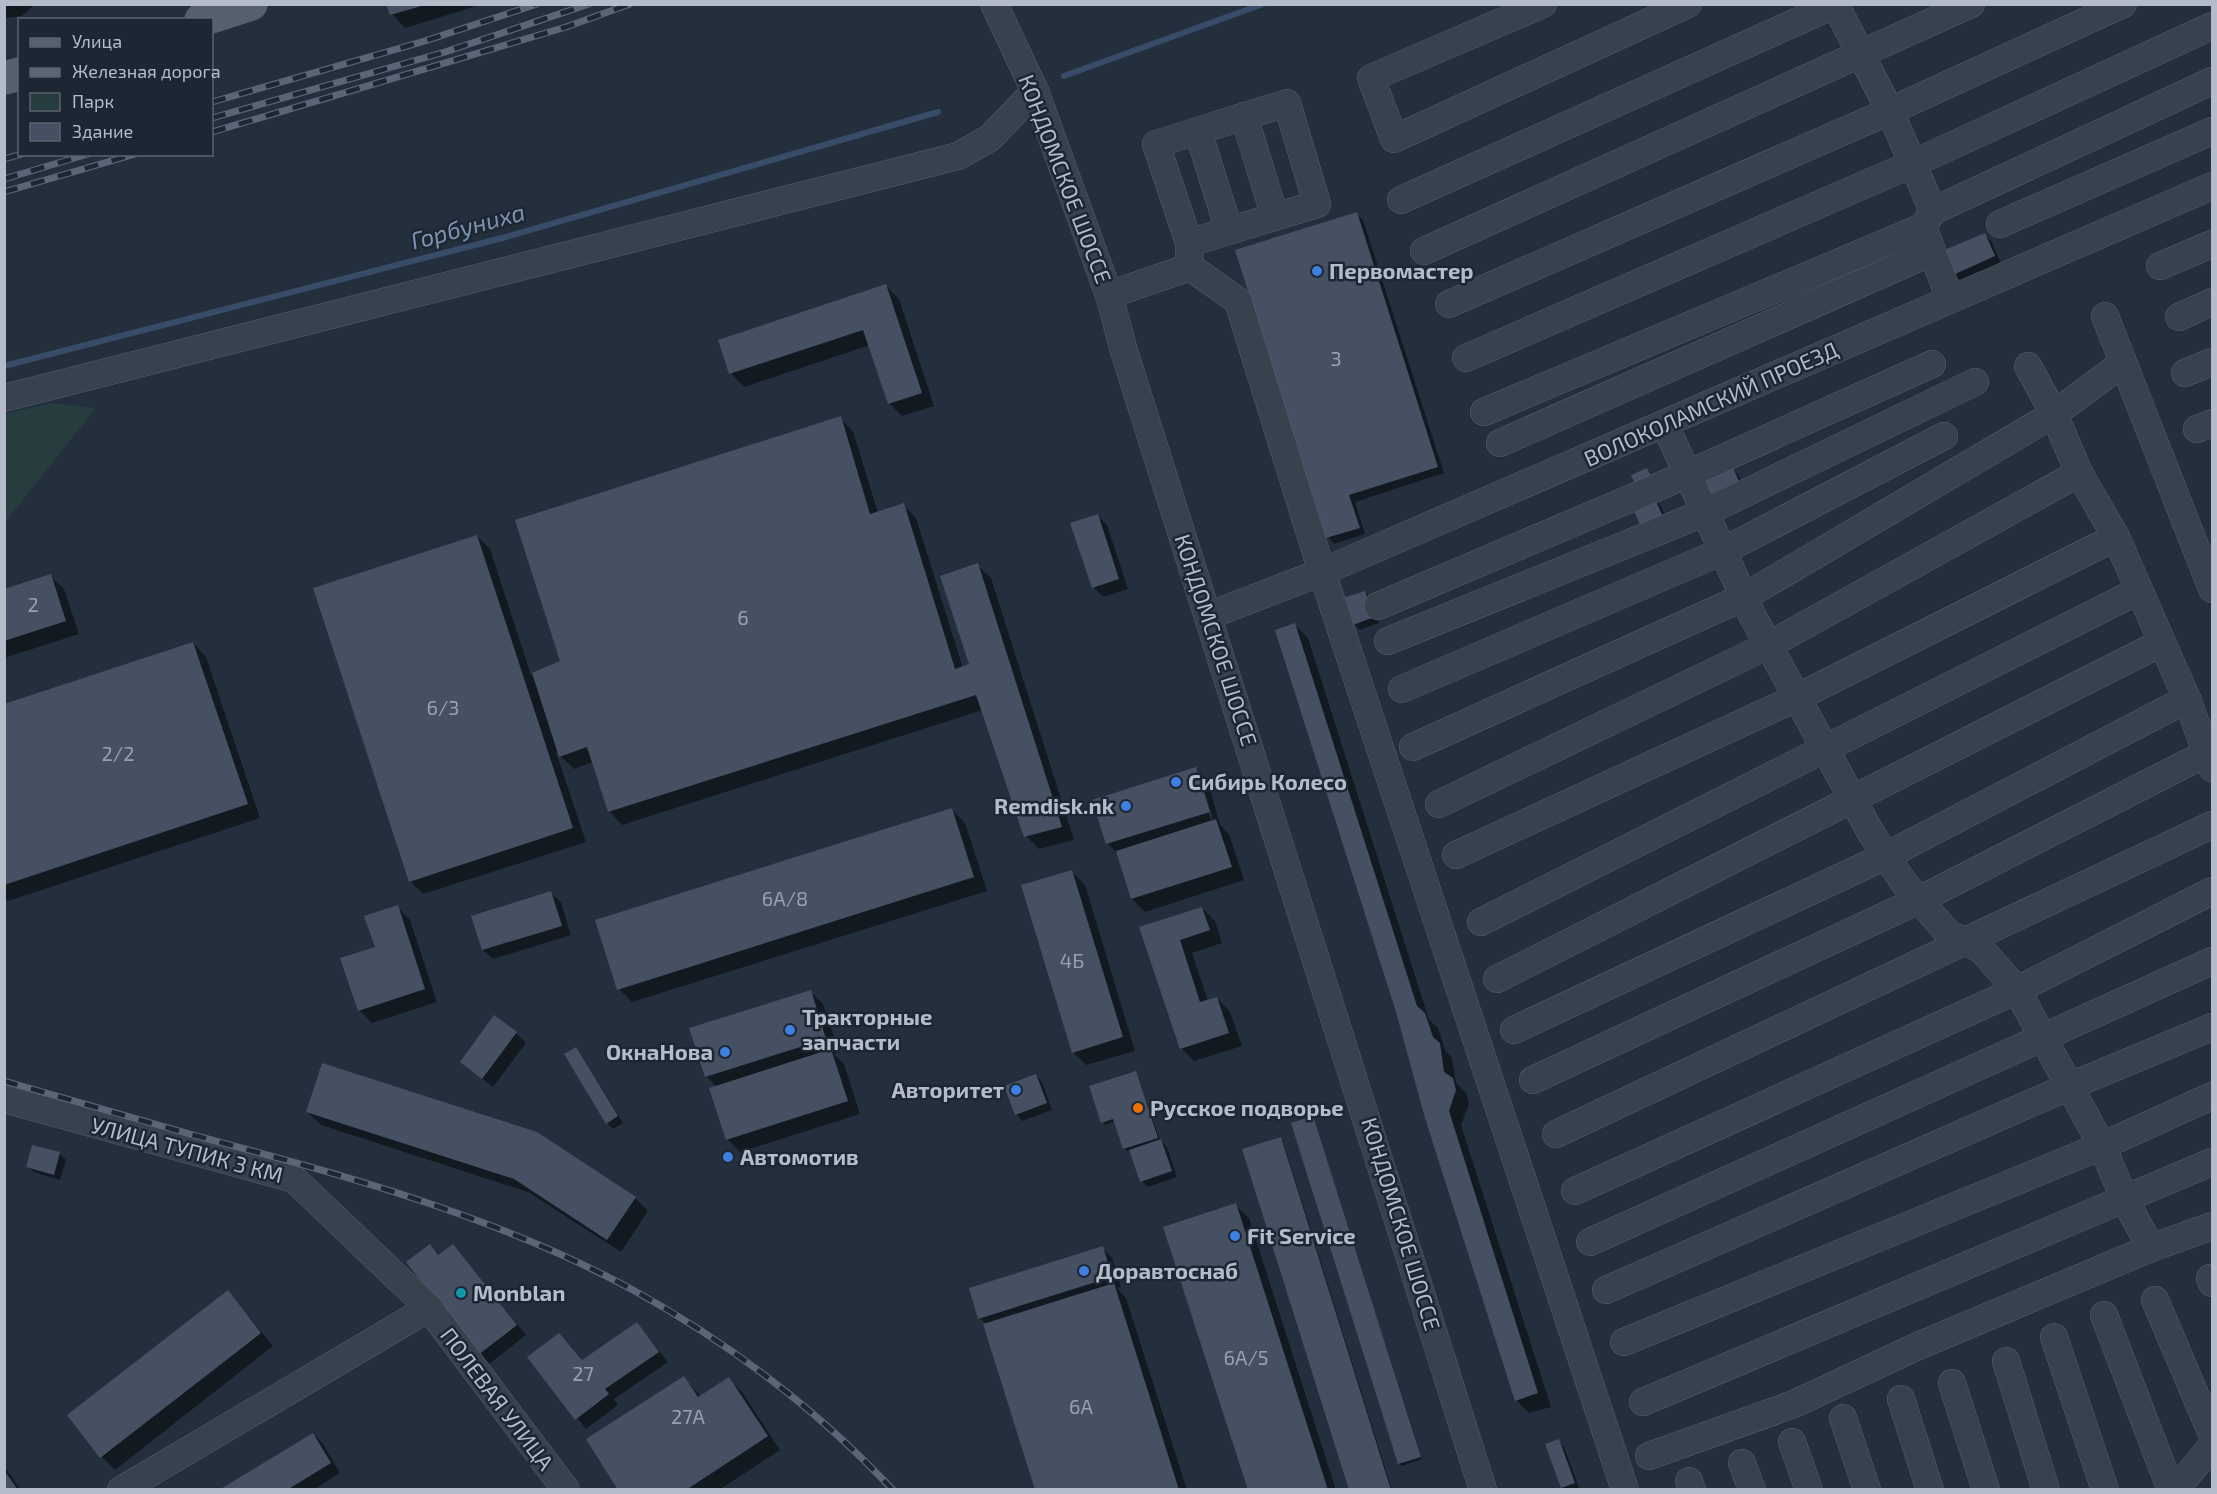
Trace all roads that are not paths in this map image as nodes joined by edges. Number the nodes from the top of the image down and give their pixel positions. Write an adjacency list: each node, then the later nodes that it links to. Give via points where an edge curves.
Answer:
1 (251, 4): 8 (main road)
2 (994, 4): 12 (street, КОНДОМСКОЕ ШОССЕ)
3 (1543, 4): 4 (street, via 1371,78 1394,139)
4 (1688, 4)
5 (1971, 4): 10 (street)
6 (2123, 4): 13 (street)
7 (1835, 5): 10 (street); 19 (street)
8 (207, 18)
9 (2212, 26): 17 (street)
10 (1862, 53): 13 (street); 25 (street)
11 (2212, 81): 21 (street)
12 (1035, 91): 29 (street, КОНДОМСКОЕ ШОССЕ); 42 (street, via 990,138 958,156)
13 (1890, 111): 17 (street); 32 (street)
14 (1244, 116): 15 (street); 20 (street); 20 (street, via 1287,103 1317,204)
15 (1198, 131): 23 (street); 27 (street, via 1156,144)
16 (2212, 131): 22 (street)
17 (1912, 164): 21 (street); 35 (street)
18 (2212, 186): 30 (street, ВОЛОКОЛАМСКИЙ ПРОЕЗД)
19 (1401, 200)
20 (1275, 216): 23 (street)
21 (1928, 219): 26 (street); 43 (street)
22 (2000, 224)
23 (1229, 230): 27 (street)
24 (2212, 244): 28 (street)
25 (1424, 251)
26 (1932, 252): 30 (street); 47 (street)
27 (1190, 255): 29 (street); 53 (street, via 1238,300)
28 (2160, 266)
29 (1109, 295): 58 (street, КОНДОМСКОЕ ШОССЕ)
30 (1950, 299): 45 (street, ВОЛОКОЛАМСКИЙ ПРОЕЗД)
31 (2212, 302): 34 (street)
32 (1449, 304)
33 (2105, 316): 37 (street)
34 (2179, 317)
35 (1466, 358)
36 (2212, 362): 40 (street)
37 (2123, 363): 44 (street); 54 (street)
38 (1932, 364): 49 (street)
39 (2028, 366): 44 (street)
40 (2185, 374)
41 (1975, 382): 50 (street)
42 (4, 398)
43 (1484, 412)
44 (2054, 414): 48 (street); 56 (street)
45 (1665, 425): 49 (street); 53 (street, ВОЛОКОЛАМСКИЙ ПРОЕЗД)
46 (1944, 436): 52 (street)
47 (1500, 443)
48 (2079, 473): 51 (street); 61 (street)
49 (1688, 474): 50 (street); 57 (street)
50 (1706, 512): 52 (street); 59 (street)
51 (2116, 537): 55 (street); 63 (street)
52 (1723, 550): 56 (street); 62 (street)
53 (1322, 572): 58 (street, ВОЛОКОЛАМСКИЙ ПРОЕЗД); 114 (street)
54 (2212, 589)
55 (2138, 591): 60 (street); 66 (street)
56 (1744, 597): 61 (street); 65 (street)
57 (1378, 606)
58 (1208, 616): 113 (street, КОНДОМСКОЕ ШОССЕ)
59 (1388, 641)
60 (2161, 644): 64 (street); 68 (street)
61 (1769, 645): 63 (street); 69 (street)
62 (1402, 689)
63 (1798, 697): 66 (street); 71 (street)
64 (2187, 699): 67 (street); 72 (street)
65 (1413, 747)
66 (1827, 750): 68 (street); 75 (street)
67 (2210, 760): 74 (street)
68 (1852, 798): 72 (street); 78 (street)
69 (1439, 804)
70 (2212, 825): 76 (street)
71 (1456, 855)
72 (1886, 856): 74 (street); 81 (street)
73 (2212, 891): 79 (street)
74 (1919, 900): 76 (street, via 1949,934); 83 (street)
75 (1482, 922)
76 (1967, 943): 79 (street, via 1981,949); 87 (street)
77 (2212, 961): 82 (street)
78 (1497, 979)
79 (2017, 990): 82 (street); 90 (street)
80 (2212, 1027): 84 (street)
81 (1514, 1030)
82 (2043, 1038): 84 (street); 93 (street)
83 (1533, 1080)
84 (2070, 1086): 88 (street); 95 (street)
85 (2212, 1096): 88 (street)
86 (4, 1099): 97 (street, УЛИЦА ТУПИК 3 КМ, via 294,1179)
87 (1556, 1134)
88 (2102, 1146): 91 (street); 100 (street)
89 (2212, 1162): 91 (street)
90 (1575, 1191)
91 (2125, 1200): 94 (street); 104 (street)
92 (2212, 1226): 94 (street)
93 (1590, 1242)
94 (2151, 1248): 109 (street, via 1918,1346 1794,1404)
95 (1606, 1290)
96 (2155, 1300): 106 (street)
97 (429, 1308): 111 (street); 112 (street, ПОЛЕВАЯ УЛИЦА)
98 (2104, 1315): 122 (street)
99 (2054, 1336): 121 (street)
100 (1624, 1342)
101 (2006, 1361): 120 (street)
102 (1952, 1383): 119 (street)
103 (1901, 1399): 118 (street)
104 (1644, 1402)
105 (1843, 1418): 117 (street)
106 (2212, 1434)
107 (1792, 1442): 116 (street)
108 (2212, 1446): 123 (street)
109 (1649, 1456)
110 (1742, 1463): 115 (street)
111 (121, 1490)
112 (566, 1490)
113 (1483, 1490)
114 (1625, 1490)
115 (1752, 1490)
116 (1809, 1490)
117 (1867, 1490)
118 (1930, 1490)
119 (1986, 1490)
120 (2046, 1490)
121 (2105, 1490)
122 (2171, 1490)
123 (2175, 1490)

